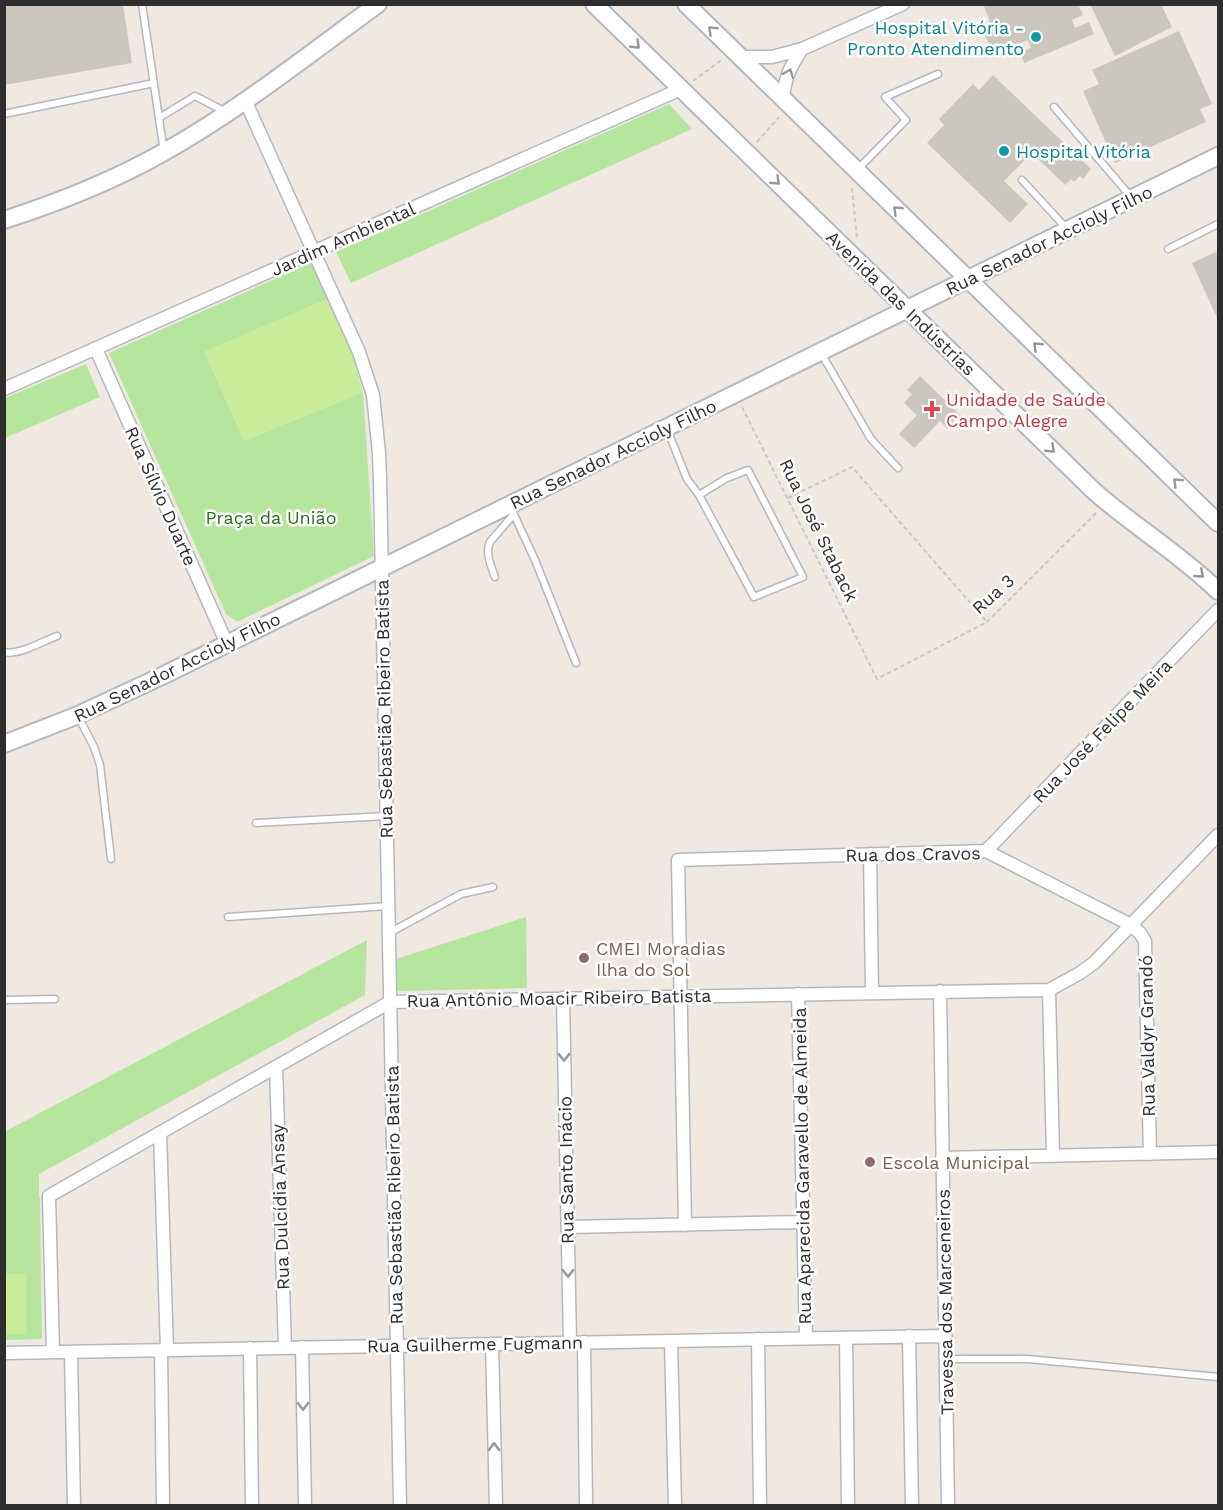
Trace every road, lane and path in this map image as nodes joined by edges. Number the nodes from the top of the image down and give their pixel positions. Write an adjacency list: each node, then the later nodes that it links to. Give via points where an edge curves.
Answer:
1 (141, 4): 9 (lane)
2 (378, 4): 11 (street)
3 (594, 4): 10 (street, Avenida das Indústrias, one-way to 10)
4 (686, 4): 7 (street, one-way to 4)
5 (903, 4): 6 (street)
6 (802, 49): 7 (street, via 772,57); 12 (street, one-way to 6, via 784,84)
7 (737, 54): 10 (path); 12 (street)
8 (938, 74): 20 (lane, via 885,97 906,120)
9 (154, 83): 15 (lane); 16 (lane)
10 (681, 89): 18 (street, Avenida das Indústrias); 27 (street, Jardim Ambiental)
11 (245, 100): 14 (street); 27 (street, Rua Sebastião Ribeiro Batista)
12 (787, 102): 18 (path); 20 (street)
13 (1054, 107): 22 (lane)
14 (227, 113): 16 (lane, via 195,96); 17 (street)
15 (4, 114)
16 (159, 118): 17 (lane)
17 (164, 152): 23 (street, via 69,198)
18 (747, 153): 28 (street, Avenida das Indústrias, one-way to 28)
19 (1218, 156): 22 (street, Rua Senador Accioly Filho)
20 (853, 167): 28 (path); 29 (street, one-way to 20)
21 (1022, 180): 25 (lane)
22 (1133, 198): 25 (street, Rua Senador Accioly Filho)
23 (4, 220)
24 (1218, 224): 26 (lane)
25 (1068, 230): 29 (street, Rua Senador Accioly Filho)
26 (1168, 249)
27 (314, 252): 31 (street, Jardim Ambiental); 42 (street, Rua Sebastião Ribeiro Batista, via 359,352 373,395)
28 (860, 263): 30 (street, Avenida das Indústrias)
29 (968, 279): 30 (street, Rua Senador Accioly Filho); 41 (street, one-way to 29)
30 (907, 309): 32 (street, Rua Senador Accioly Filho); 39 (street, Avenida das Indústrias, one-way to 39)
31 (96, 349): 33 (street, Jardim Ambiental); 48 (street, Rua Sílvio Duarte)
32 (820, 352): 34 (street, Rua Senador Accioly Filho); 36 (lane, via 871,439)
33 (4, 389)
34 (736, 394): 35 (street, Rua Senador Accioly Filho); 38 (path, Rua José Staback)
35 (666, 428): 37 (lane, via 687,479); 40 (street, Rua Senador Accioly Filho)
36 (898, 468)
37 (699, 495): 37 (lane, via 754,597 803,576 748,470)
38 (788, 498): 46 (path, via 852,467); 51 (path, Rua José Staback)
39 (1107, 502): 44 (street, Avenida das Indústrias, one-way to 44); 46 (path, Rua 3)
40 (511, 510): 42 (street, Rua Senador Accioly Filho); 43 (lane, via 488,547); 50 (lane)
41 (1218, 523)
42 (382, 568): 48 (street, Rua Senador Accioly Filho); 54 (street, Rua Sebastião Ribeiro Batista)
43 (495, 578)
44 (1218, 591)
45 (1218, 610): 57 (street, Rua José Felipe Meira)
46 (987, 622): 51 (path, Rua 3)
47 (57, 636): 49 (lane, via 14,653)
48 (227, 644): 52 (street, Rua Senador Accioly Filho)
49 (4, 652)
50 (576, 663)
51 (877, 679)
52 (78, 715): 53 (street, Rua Senador Accioly Filho); 59 (lane, via 100,765)
53 (4, 744)
54 (386, 816): 55 (lane); 61 (street, Rua Sebastião Ribeiro Batista)
55 (256, 823)
56 (1218, 835): 63 (street)
57 (986, 851): 58 (street, Rua dos Cravos); 63 (street, Rua dos Cravos)
58 (870, 854): 67 (street); 69 (street, Rua dos Cravos, via 678,860)
59 (111, 859)
60 (493, 886): 64 (lane, via 461,894)
61 (388, 906): 62 (lane); 64 (street, Rua Sebastião Ribeiro Batista)
62 (228, 917)
63 (1131, 925): 65 (street, via 1094,963); 77 (street, Rua Valdyr Grandó, via 1145,941)
64 (389, 933): 73 (street, Rua Sebastião Ribeiro Batista)
65 (1049, 990): 66 (street, Rua Antônio Moacir Ribeiro Batista); 78 (street)
66 (940, 991): 67 (street, Rua Antônio Moacir Ribeiro Batista); 79 (street, Travessa dos Marceneiros)
67 (872, 992): 68 (street, Rua Antônio Moacir Ribeiro Batista)
68 (798, 994): 69 (street, Rua Antônio Moacir Ribeiro Batista); 80 (street, Rua Aparecida Garavello de Almeida)
69 (680, 996): 70 (street, Rua Antônio Moacir Ribeiro Batista); 81 (street)
70 (563, 998): 73 (street, Rua Antônio Moacir Ribeiro Batista); 82 (street, Rua Santo Inácio, one-way to 82)
71 (55, 999): 72 (lane)
72 (4, 1000)
73 (390, 1002): 74 (street, Rua Antônio Moacir Ribeiro Batista); 92 (street, Rua Sebastião Ribeiro Batista)
74 (276, 1067): 75 (street, Rua Antônio Moacir Ribeiro Batista); 95 (street, Rua Dulcídia Ansay)
75 (160, 1133): 96 (street); 97 (street, Rua Antônio Moacir Ribeiro Batista, via 49,1196)
76 (1218, 1152): 77 (street)
77 (1150, 1154): 78 (street)
78 (1053, 1156): 79 (street)
79 (942, 1158): 84 (street, Travessa dos Marceneiros)
80 (803, 1222): 81 (street); 85 (street, Rua Aparecida Garavello de Almeida)
81 (685, 1225): 82 (street)
82 (567, 1227): 89 (street, Rua Santo Inácio, one-way to 89)
83 (909, 1336): 84 (street, Rua Guilherme Fugmann); 86 (street, Rua Guilherme Fugmann); 112 (street)
84 (945, 1336): 100 (street, Travessa dos Marceneiros)
85 (806, 1338): 86 (street, Rua Guilherme Fugmann); 87 (street, Rua Guilherme Fugmann)
86 (846, 1338): 111 (street)
87 (758, 1339): 88 (street, Rua Guilherme Fugmann); 110 (street)
88 (671, 1341): 90 (street, Rua Guilherme Fugmann); 109 (street)
89 (570, 1342): 90 (street, Rua Guilherme Fugmann); 91 (street, Rua Guilherme Fugmann)
90 (584, 1342): 108 (street)
91 (492, 1344): 92 (street, Rua Guilherme Fugmann); 107 (street, one-way to 91)
92 (396, 1346): 93 (street, Rua Guilherme Fugmann); 106 (street, Rua Sebastião Ribeiro Batista)
93 (302, 1347): 95 (street, Rua Guilherme Fugmann); 105 (street, one-way to 105)
94 (250, 1348): 95 (street, Rua Guilherme Fugmann); 96 (street, Rua Guilherme Fugmann); 104 (street)
95 (285, 1348)
96 (164, 1350): 98 (street, Rua Guilherme Fugmann); 103 (street)
97 (53, 1352): 98 (street, Rua Guilherme Fugmann); 99 (street, Rua Guilherme Fugmann)
98 (71, 1352): 102 (street)
99 (4, 1353)
100 (946, 1359): 101 (lane, via 1028,1359); 113 (street, Travessa dos Marceneiros)
101 (1218, 1377)
102 (74, 1506)
103 (163, 1506)
104 (252, 1506)
105 (305, 1506)
106 (400, 1506)
107 (496, 1506)
108 (586, 1506)
109 (675, 1506)
110 (760, 1506)
111 (848, 1506)
112 (912, 1506)
113 (948, 1506)

